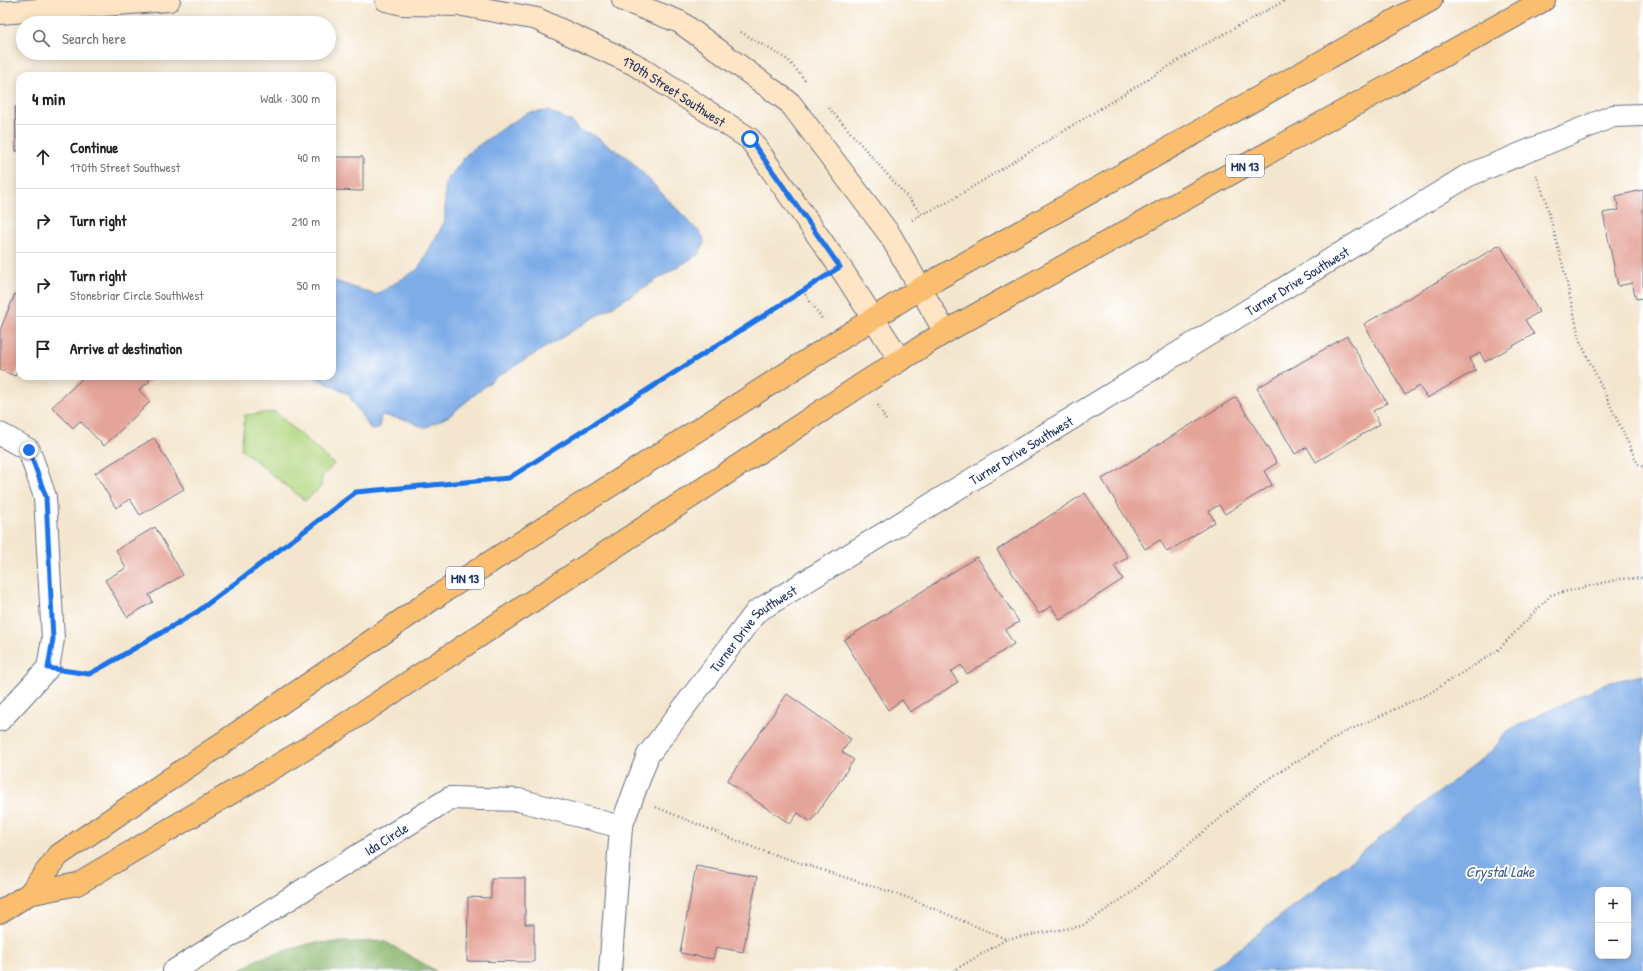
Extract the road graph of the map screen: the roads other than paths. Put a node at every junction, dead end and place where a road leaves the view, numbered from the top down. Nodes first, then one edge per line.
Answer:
1 (170, 0) edge
2 (386, 0) edge
3 (624, 0) edge
4 (1431, 0) edge
5 (1544, 0) edge
6 (68, 5) edge
7 (0, 13) edge
8 (1643, 115) edge
9 (921, 288) junction
10 (873, 318) junction
11 (945, 332) junction
12 (900, 360) junction
13 (0, 434) edge
14 (0, 720) edge
15 (621, 827) junction
16 (29, 894) junction
17 (0, 912) edge
18 (174, 971) edge
19 (610, 971) edge

1 - 6 street
2 - 10 street, 170th Street Southwest
3 - 9 street
4 - 9 main road, MN 13
5 - 11 main road, MN 13
6 - 7 street
8 - 15 street, Turner Drive Southwest
9 - 10 main road, MN 13
9 - 11 street
10 - 12 street, 170th Street Southwest
10 - 16 main road, MN 13
11 - 12 main road, MN 13
12 - 16 main road, MN 13
13 - 14 street
15 - 18 street, Ida Circle
15 - 19 street, Turner Drive Southwest
16 - 17 main road, MN 13

